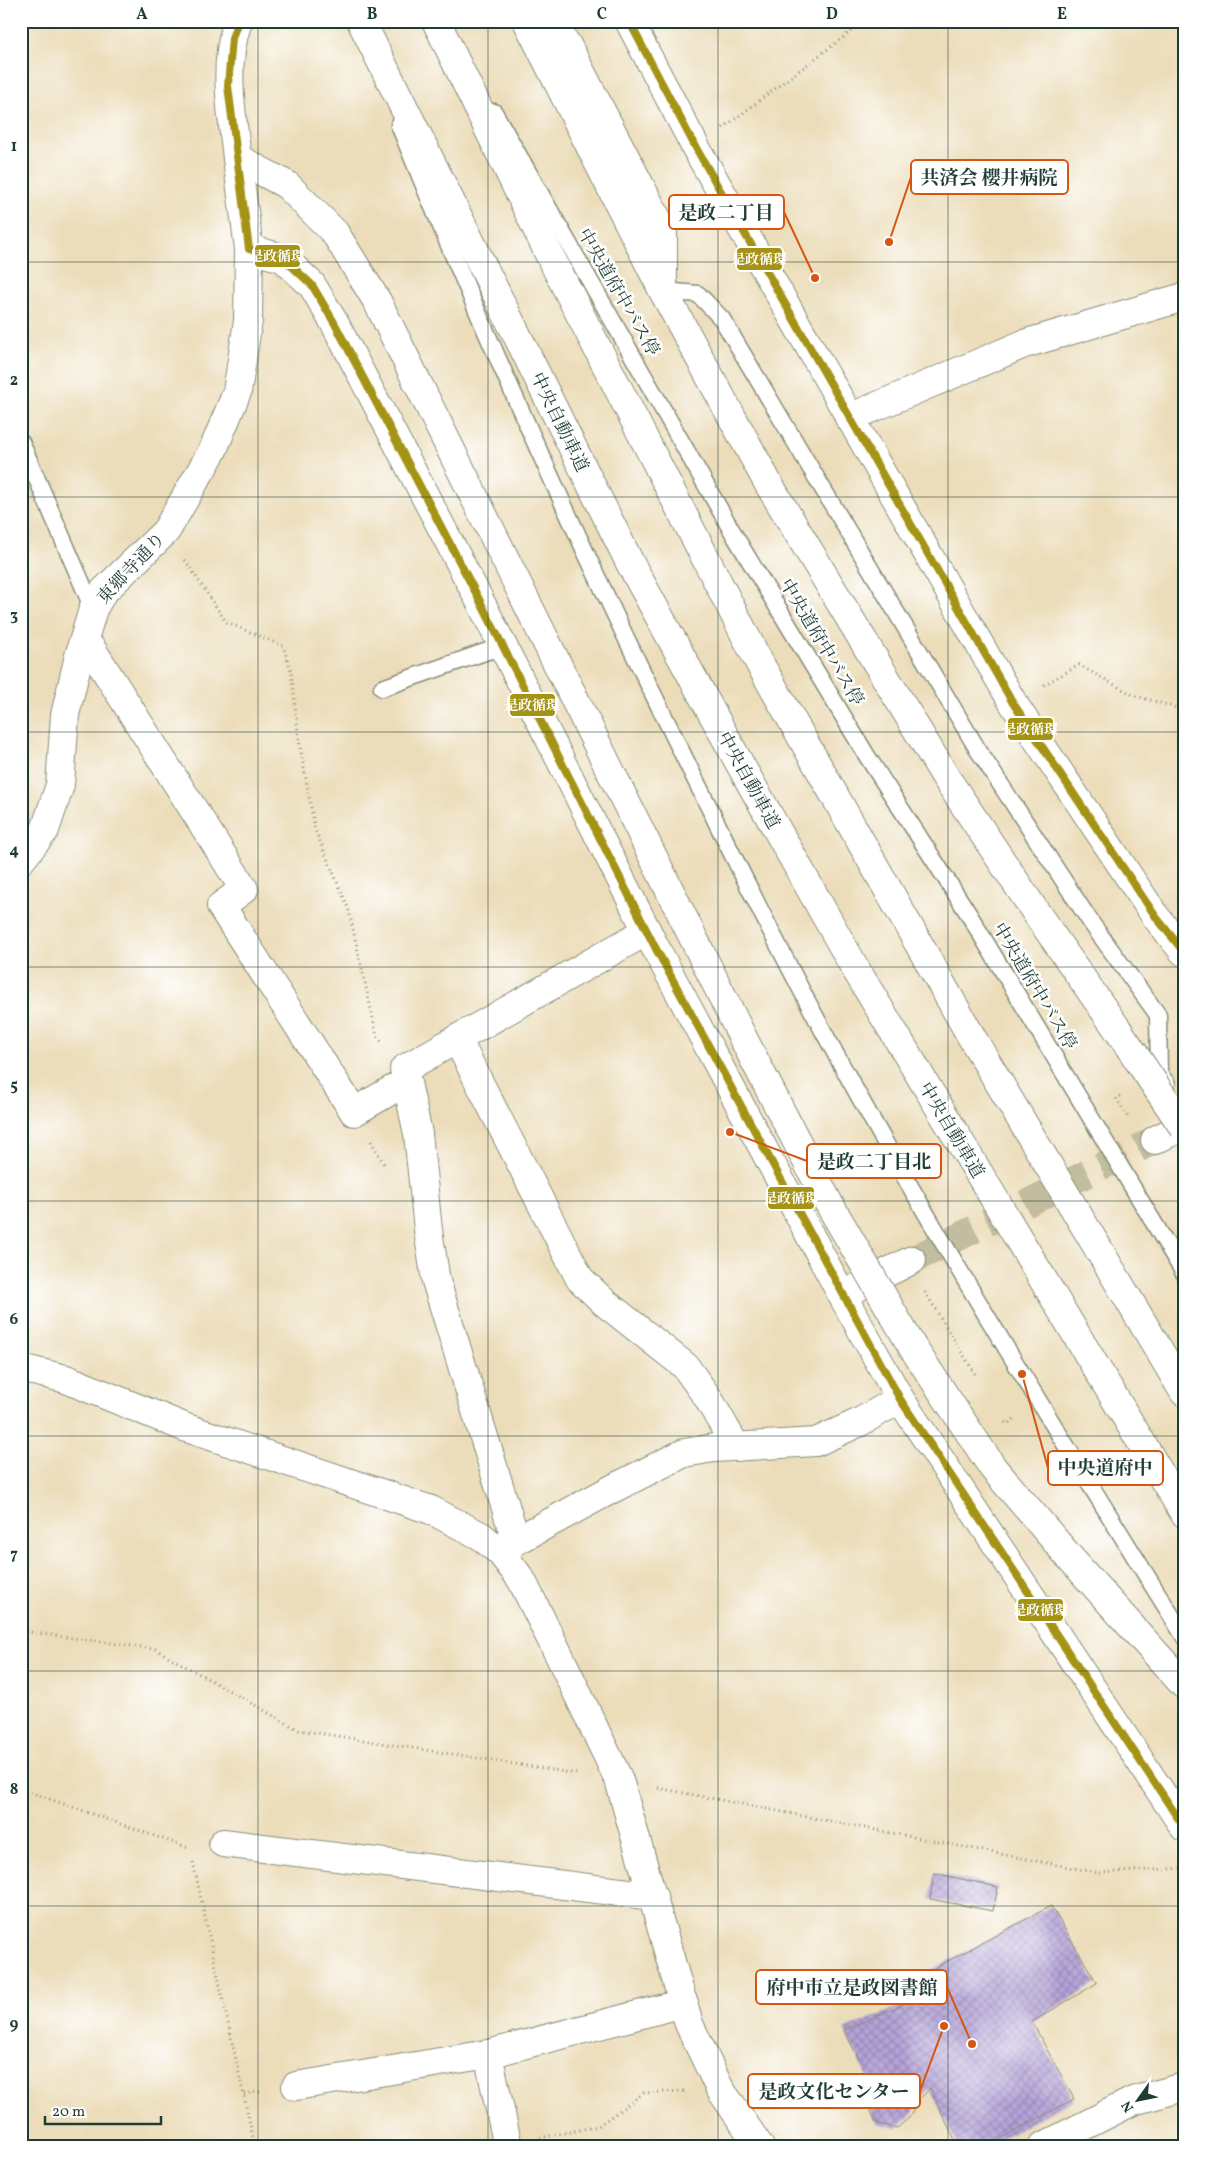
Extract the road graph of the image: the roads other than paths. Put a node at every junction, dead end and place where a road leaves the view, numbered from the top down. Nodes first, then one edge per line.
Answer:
1 (238, 21) edge
2 (359, 21) edge
3 (436, 21) edge
4 (442, 21) edge
5 (527, 21) edge
6 (549, 21) edge
7 (628, 21) edge
8 (237, 158) junction
9 (249, 249) junction
10 (663, 291) junction
11 (1184, 297) edge
12 (849, 418) junction
13 (21, 442) edge
14 (93, 609) junction
15 (82, 645) junction
16 (502, 646) junction
17 (382, 688) dead end
18 (21, 860) edge
19 (647, 931) junction
20 (1184, 952) edge
21 (457, 1039) junction
22 (406, 1075) junction
23 (1184, 1111) edge
24 (1184, 1127) edge
25 (1155, 1140) tunnel mouth
26 (912, 1260) tunnel mouth
27 (1184, 1273) edge
28 (842, 1294) junction
29 (21, 1368) edge
30 (1184, 1392) edge
31 (900, 1398) junction
32 (736, 1446) junction
33 (1184, 1513) edge
34 (509, 1547) junction
35 (1184, 1636) edge
36 (1184, 1685) edge
37 (1184, 1827) edge
38 (223, 1843) dead end
39 (653, 1896) junction
40 (684, 2003) junction
41 (488, 2054) junction
42 (296, 2086) dead end
43 (1184, 2087) edge
44 (508, 2146) edge
45 (760, 2147) edge
46 (1042, 2147) edge

1 - 8 main road, 東郷寺通り
2 - 33 main road, 中央自動車道
2 - 35 lane
3 - 30 main road
4 - 27 lane, 中央道府中バス停
5 - 10 main road
6 - 10 main road
7 - 12 main road
8 - 9 main road, 東郷寺通り
8 - 36 main road, bridge
9 - 14 main road, 東郷寺通り
9 - 16 main road
10 - 23 lane
10 - 24 main road, bridge
11 - 12 main road
12 - 20 main road
13 - 14 lane
14 - 15 main road, 東郷寺通り
15 - 18 main road, 東郷寺通り
15 - 22 main road
16 - 17 lane
16 - 19 main road
19 - 21 main road
19 - 28 main road
21 - 22 main road
21 - 32 main road
22 - 34 main road
24 - 25 main road
26 - 28 main road
28 - 31 main road
29 - 34 main road
31 - 32 main road
31 - 37 main road
32 - 34 main road
34 - 39 main road
38 - 39 main road
39 - 40 main road
40 - 41 main road
40 - 45 main road
41 - 42 main road
41 - 44 main road
43 - 46 main road

